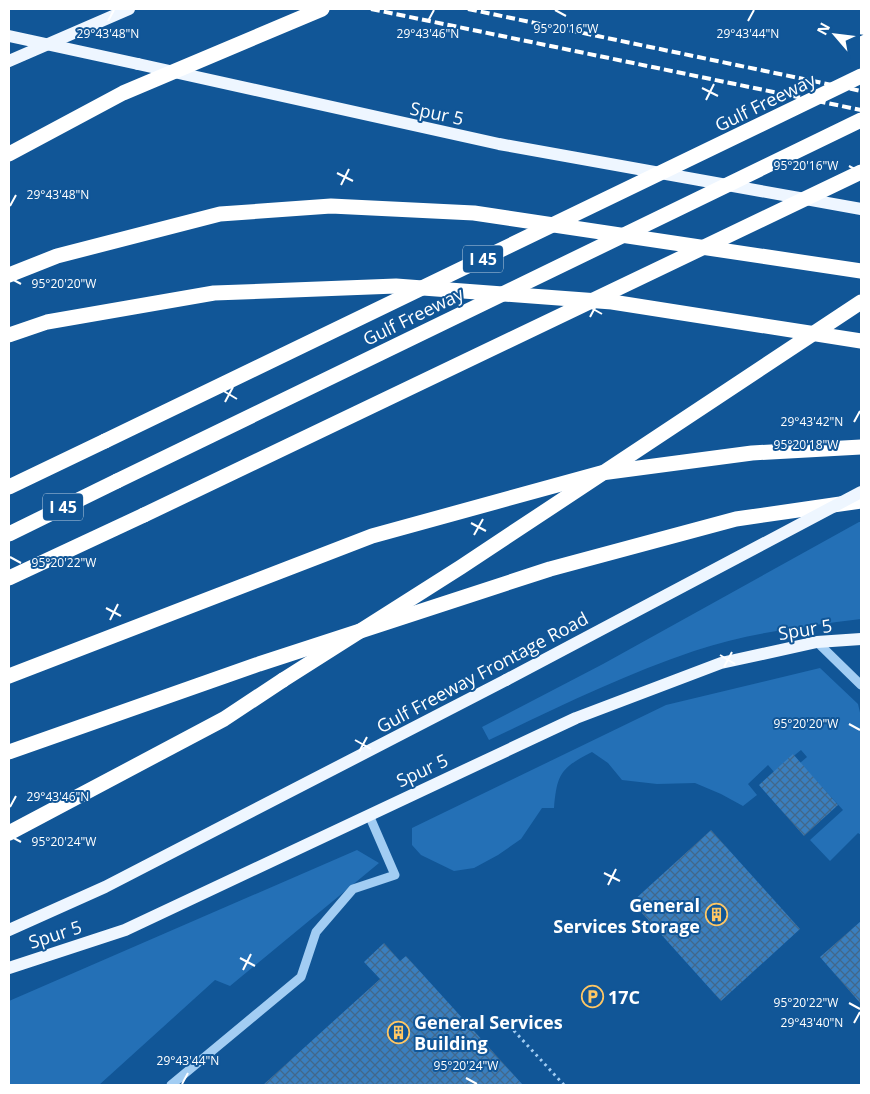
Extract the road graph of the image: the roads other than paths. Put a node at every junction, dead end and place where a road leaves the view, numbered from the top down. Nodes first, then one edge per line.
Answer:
1 (129, 9) edge
2 (322, 9) edge
3 (9, 36) edge
4 (9, 61) edge
5 (861, 76) edge
6 (861, 120) edge
7 (9, 154) edge
8 (861, 172) edge
9 (861, 209) edge
10 (861, 271) edge
11 (9, 275) edge
12 (861, 302) edge
13 (9, 335) edge
14 (861, 341) edge
15 (861, 447) edge
16 (9, 487) edge
17 (861, 492) edge
18 (861, 502) edge
19 (9, 534) edge
20 (9, 578) edge
21 (861, 639) edge
22 (817, 642) junction
23 (9, 676) edge
24 (861, 685) edge
25 (9, 752) edge
26 (369, 814) junction
27 (9, 833) edge
28 (9, 930) edge
29 (9, 968) edge
30 (171, 1085) edge

1 - 4 main road
2 - 7 highway, bridge
3 - 9 main road, Spur 5, bridge
5 - 16 highway, Gulf Freeway / I 45, bridge
6 - 19 highway, Gulf Freeway / I 45, bridge
8 - 20 highway, I 45, bridge
10 - 11 highway
12 - 27 highway, bridge
13 - 14 highway
15 - 23 highway
17 - 28 main road, Gulf Freeway Frontage Road, bridge
18 - 25 highway
21 - 22 main road, Spur 5
22 - 24 lane
22 - 26 main road, Spur 5
26 - 29 main road, Spur 5
26 - 30 lane

